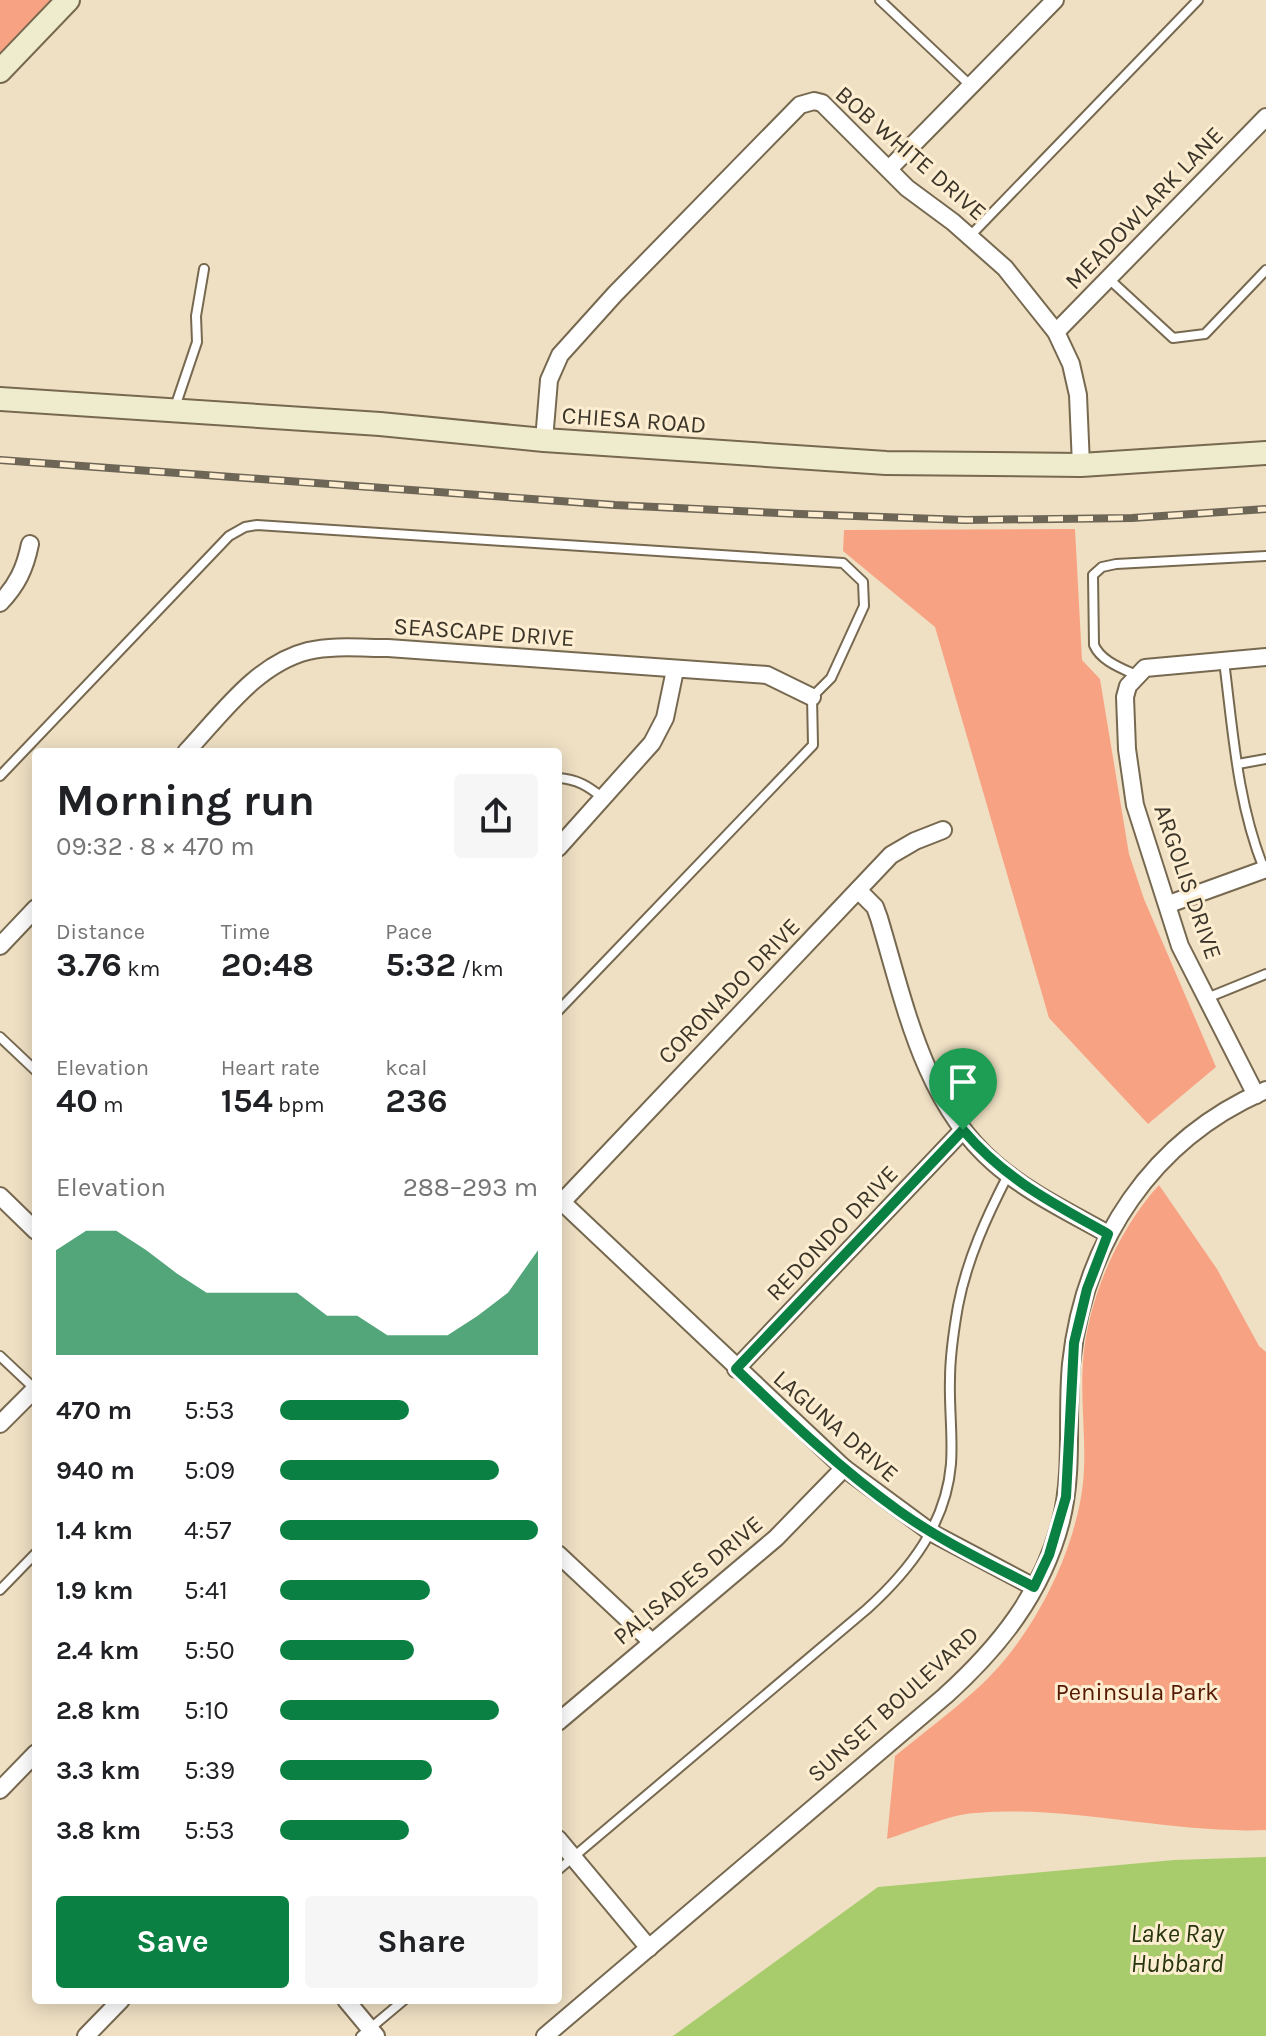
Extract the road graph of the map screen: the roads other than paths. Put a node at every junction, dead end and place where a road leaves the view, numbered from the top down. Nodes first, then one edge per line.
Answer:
1 (68, 0) edge
2 (880, 0) edge
3 (1055, 0) edge
4 (1198, 0) edge
5 (2, 64) edge
6 (972, 86) junction
7 (1266, 117) edge
8 (890, 168) junction
9 (970, 236) junction
10 (204, 269) dead end
11 (1266, 270) edge
12 (1109, 279) junction
13 (1056, 332) junction
14 (0, 399) edge
15 (174, 410) junction
16 (544, 440) junction
17 (1266, 453) edge
18 (1081, 465) junction
19 (30, 544) dead end
20 (1266, 556) edge
21 (0, 603) edge
22 (1266, 657) edge
23 (1224, 661) junction
24 (675, 670) junction
25 (1136, 675) junction
26 (812, 697) junction
27 (190, 748) edge
28 (1266, 759) edge
29 (1238, 764) junction
30 (0, 776) edge
31 (562, 778) edge
32 (603, 798) junction
33 (943, 830) dead end
34 (562, 844) edge
35 (1265, 869) edge
36 (858, 890) junction
37 (1169, 904) junction
38 (32, 912) edge
39 (0, 946) edge
40 (1266, 974) edge
41 (1207, 999) junction
42 (562, 1007) edge
43 (0, 1037) edge
44 (32, 1067) edge
45 (1261, 1092) edge
46 (963, 1130) junction
47 (1008, 1175) junction
48 (0, 1196) edge
49 (562, 1202) joint
50 (32, 1227) edge
51 (1108, 1234) junction
52 (0, 1356) edge
53 (736, 1369) junction
54 (32, 1385) edge
55 (32, 1393) edge
56 (0, 1424) edge
57 (844, 1468) junction
58 (932, 1533) junction
59 (32, 1557) edge
60 (562, 1558) edge
61 (1034, 1587) junction
62 (0, 1590) edge
63 (652, 1642) junction
64 (562, 1719) edge
65 (32, 1757) edge
66 (0, 1790) edge
67 (562, 1844) edge
68 (573, 1857) junction
69 (562, 1867) edge
70 (649, 1948) junction
71 (117, 2004) edge
72 (349, 2004) edge
73 (400, 2004) edge
74 (369, 2034) edge
75 (86, 2036) edge
76 (545, 2036) edge

1 - 5 main road
2 - 6 lane
3 - 6 street
4 - 9 lane
6 - 8 street
7 - 12 street, MEADOWLARK LANE
8 - 9 street, BOB WHITE DRIVE
8 - 16 street, BOB WHITE DRIVE
9 - 13 street, BOB WHITE DRIVE
10 - 15 lane
11 - 12 lane
12 - 13 street, MEADOWLARK LANE
13 - 18 street, BOB WHITE DRIVE
14 - 15 main road, CHIESA ROAD
15 - 16 main road, CHIESA ROAD
16 - 18 main road, CHIESA ROAD
17 - 18 main road, CHIESA ROAD
19 - 21 street
20 - 25 lane
22 - 23 street
23 - 25 street
23 - 29 lane
24 - 26 street, SEASCAPE DRIVE
24 - 27 street, SEASCAPE DRIVE
24 - 32 street
25 - 37 street, ARGOLIS DRIVE
26 - 30 lane
26 - 42 lane
28 - 29 lane
29 - 35 lane
31 - 32 lane
32 - 34 street
33 - 36 street, CORONADO DRIVE
35 - 37 street
36 - 46 street
36 - 49 street, CORONADO DRIVE
37 - 41 street, ARGOLIS DRIVE
38 - 39 street
40 - 41 lane
41 - 45 street, ARGOLIS DRIVE
43 - 44 lane
45 - 51 street, SUNSET BOULEVARD
46 - 47 street
46 - 53 street, REDONDO DRIVE
47 - 51 street
47 - 58 lane
48 - 50 street
49 - 53 street, LAGUNA DRIVE
51 - 61 street, SUNSET BOULEVARD
52 - 54 lane
53 - 57 street, LAGUNA DRIVE
55 - 56 street
57 - 58 street, LAGUNA DRIVE
57 - 63 street, PALISADES DRIVE
58 - 61 street, LAGUNA DRIVE
58 - 68 lane
59 - 62 lane
60 - 63 street
61 - 70 street, SUNSET BOULEVARD
63 - 64 street, PALISADES DRIVE
65 - 66 street
67 - 68 street
68 - 69 lane
68 - 70 street
70 - 76 street, SUNSET BOULEVARD
71 - 75 street
72 - 74 street
73 - 74 lane

